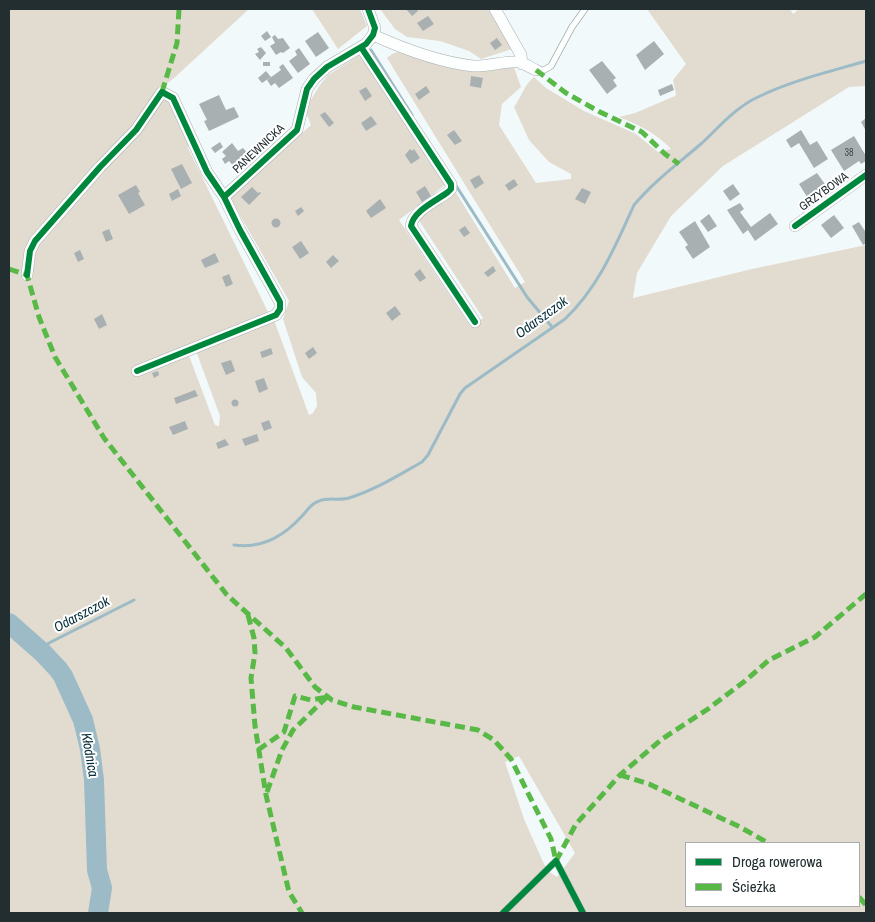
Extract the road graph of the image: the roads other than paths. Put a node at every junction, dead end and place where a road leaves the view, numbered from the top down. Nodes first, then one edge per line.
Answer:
1 (368, 9) edge
2 (495, 9) edge
3 (586, 9) edge
4 (373, 35) junction
5 (361, 47) junction
6 (522, 64) junction
7 (536, 70) joint
8 (866, 175) edge
9 (224, 197) junction
10 (795, 226) dead end
11 (28, 275) dead end
12 (475, 322) dead end
13 (137, 371) dead end
14 (503, 913) edge
15 (583, 913) edge

1 - 4 street
2 - 6 street
3 - 7 lane
4 - 5 street, PANEWNICKA
4 - 6 street
5 - 9 street, PANEWNICKA
5 - 12 street
6 - 7 street
8 - 10 street, GRZYBOWA
9 - 11 street
9 - 13 street
14 - 15 lane

